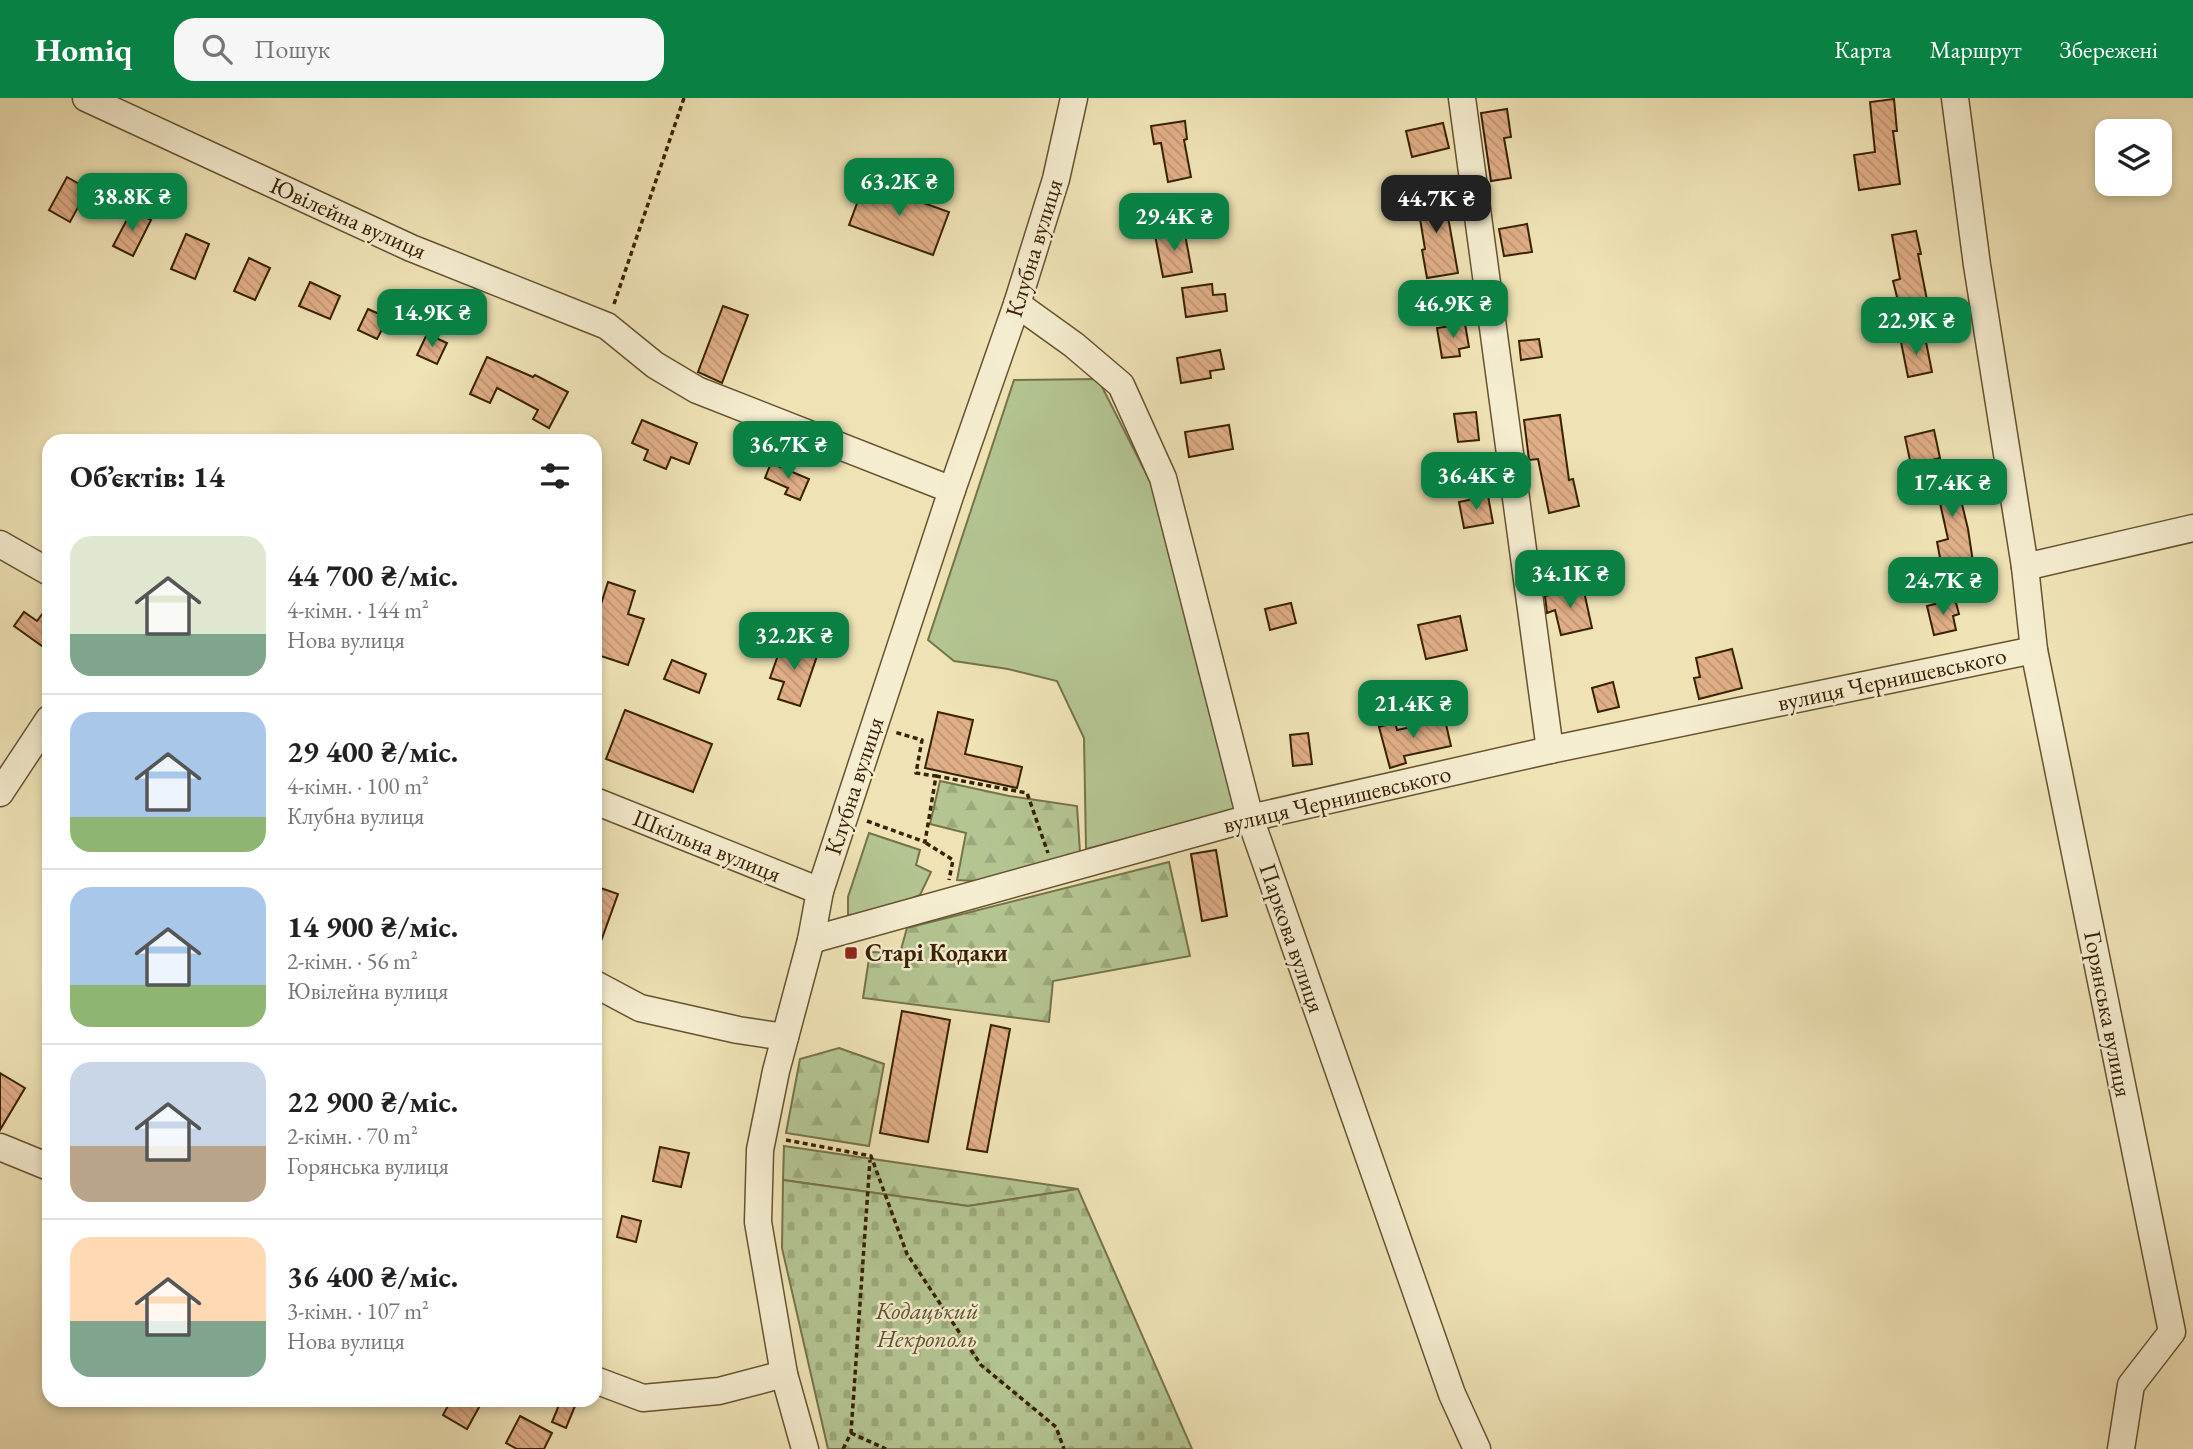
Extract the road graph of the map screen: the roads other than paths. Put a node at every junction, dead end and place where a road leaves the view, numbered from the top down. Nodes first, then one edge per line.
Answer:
1 (86, 98) edge
2 (1074, 98) edge
3 (1462, 98) edge
4 (1955, 98) edge
5 (1017, 304) junction
6 (952, 490) junction
7 (2193, 528) edge
8 (0, 544) edge
9 (2025, 567) junction
10 (42, 568) edge
11 (2034, 650) junction
12 (42, 730) edge
13 (1549, 750) junction
14 (0, 793) edge
15 (602, 804) edge
16 (1250, 818) junction
17 (820, 891) junction
18 (811, 940) junction
19 (602, 988) edge
20 (785, 1037) junction
21 (0, 1147) edge
22 (42, 1164) edge
23 (784, 1374) junction
24 (602, 1383) edge
25 (805, 1449) edge
26 (1477, 1449) edge
27 (2121, 1449) edge

1 - 6 street, Ювілейна вулиця
2 - 5 street, Клубна вулиця
3 - 13 street
4 - 9 street, Горянська вулиця
5 - 6 street, Клубна вулиця
5 - 16 street, Паркова вулиця
6 - 17 street, Клубна вулиця
7 - 9 street
8 - 10 street
9 - 11 street, Горянська вулиця
11 - 13 street, вулиця Чернишевського
11 - 27 street, Горянська вулиця
12 - 14 street
13 - 16 street, вулиця Чернишевського
15 - 17 street, Шкільна вулиця
16 - 18 street, вулиця Чернишевського
16 - 26 street, Паркова вулиця
17 - 18 street, Клубна вулиця
18 - 20 street, Клубна вулиця
19 - 20 street
20 - 23 street, Клубна вулиця
21 - 22 street
23 - 24 street
23 - 25 street, Клубна вулиця

